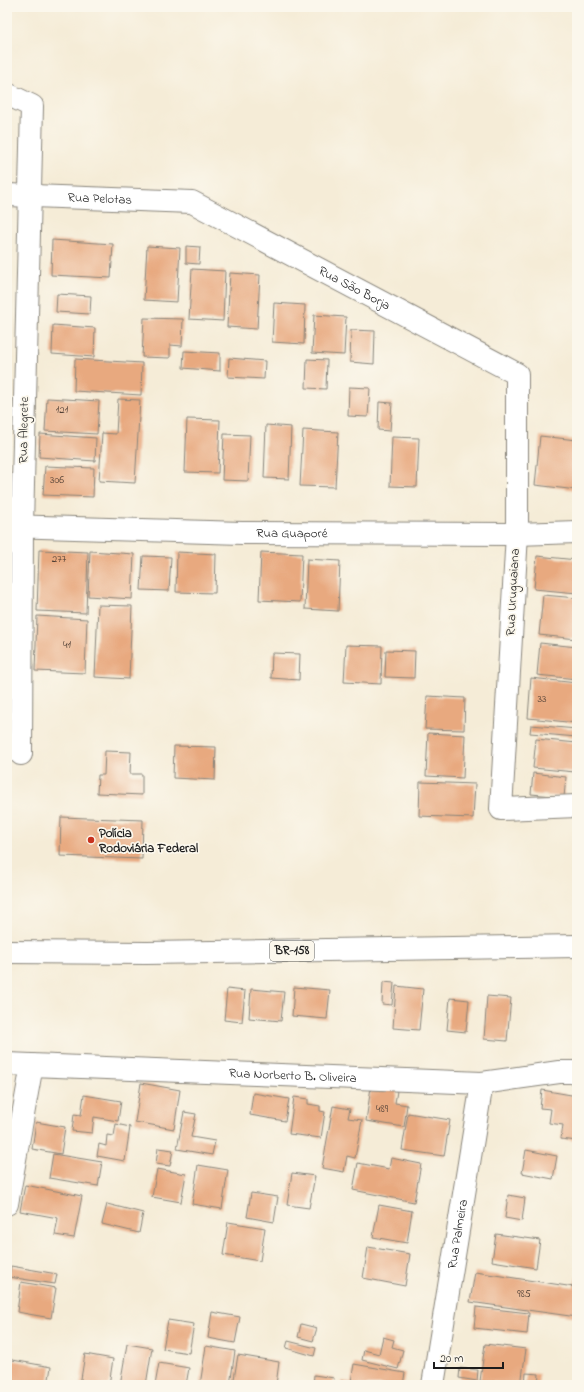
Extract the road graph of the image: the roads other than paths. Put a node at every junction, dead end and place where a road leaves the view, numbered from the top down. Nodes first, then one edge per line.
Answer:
1 (7, 94) edge
2 (7, 195) edge
3 (30, 195) junction
4 (192, 202) joint
5 (517, 374) joint
6 (15, 526) edge
7 (577, 532) edge
8 (517, 534) junction
9 (21, 754) dead end
10 (577, 806) edge
11 (577, 946) edge
12 (7, 952) edge
13 (7, 1064) edge
14 (32, 1065) junction
15 (577, 1072) edge
16 (482, 1083) junction
17 (7, 1204) edge
18 (433, 1385) edge

1 - 3 main road, Rua Alegrete
2 - 3 main road, Rua Pelotas
3 - 4 main road, Rua Pelotas
3 - 6 main road, Rua Alegrete
4 - 5 main road, Rua São Borja
5 - 8 main road, Rua Uruguaiana
6 - 8 main road, Rua Guaporé
6 - 9 main road, Rua Alegrete
7 - 8 main road, Rua Guaporé
8 - 10 main road, Rua Uruguaiana
11 - 12 main road, BR-158
13 - 14 main road, Rua Norberto B. Oliveira
14 - 16 main road, Rua Norberto B. Oliveira
14 - 17 main road
15 - 16 main road, Rua Norberto B. Oliveira
16 - 18 main road, Rua Palmeira

